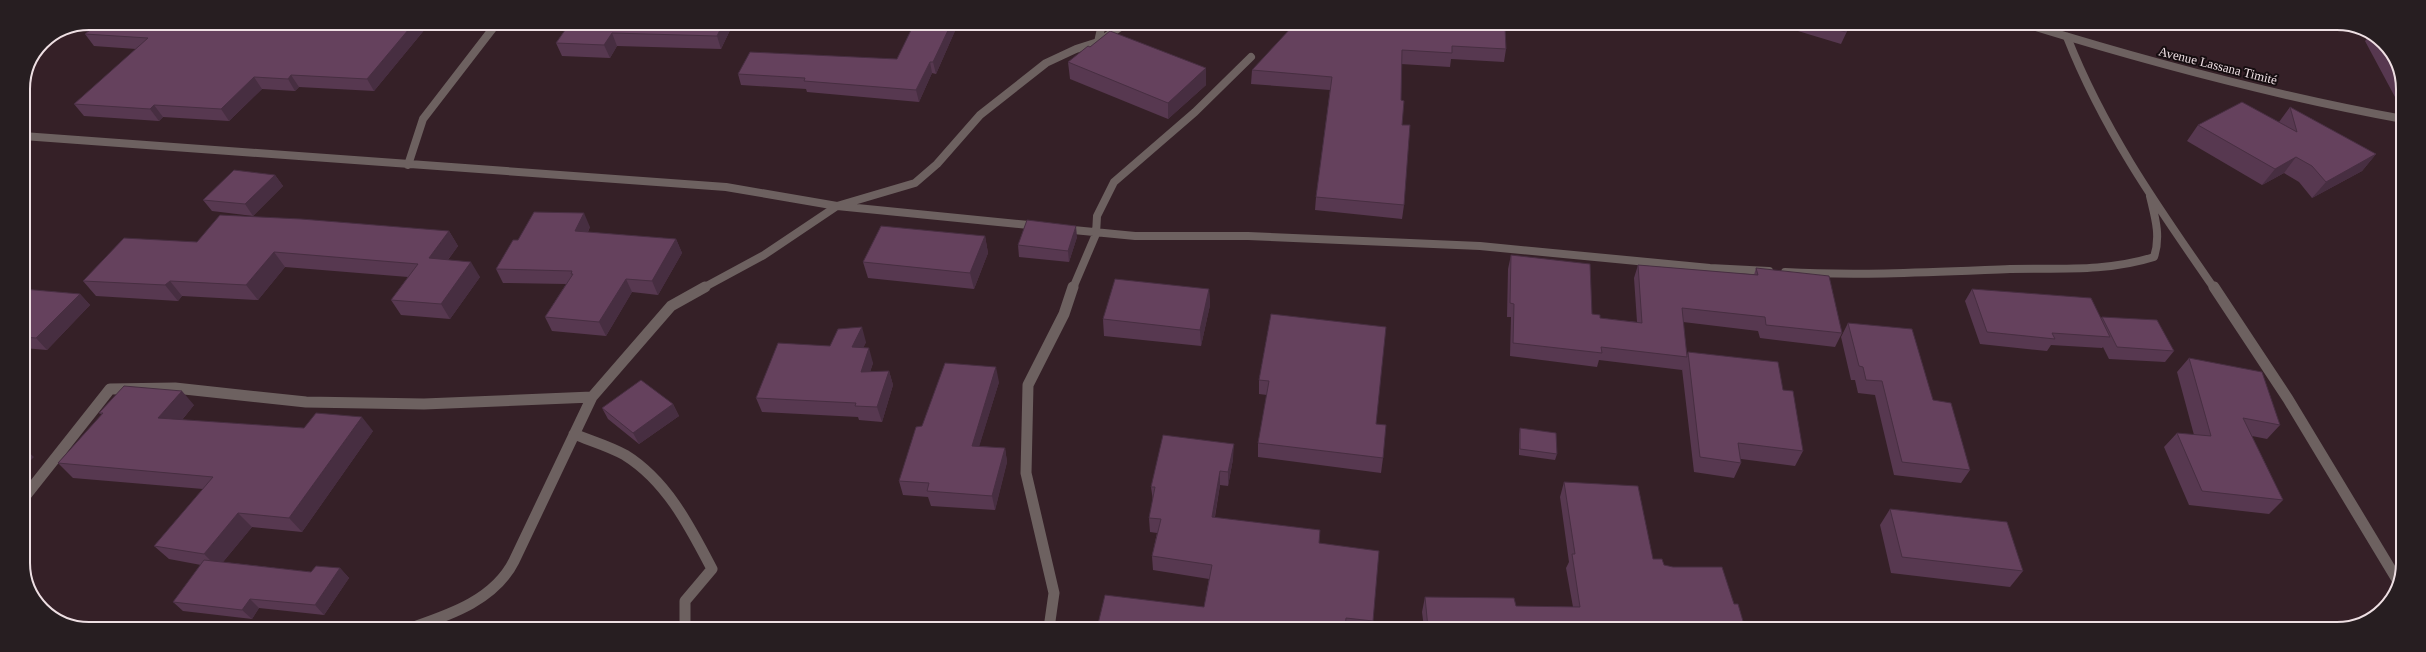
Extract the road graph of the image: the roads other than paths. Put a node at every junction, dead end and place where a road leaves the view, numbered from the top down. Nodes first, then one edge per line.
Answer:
1 (492, 30) edge
2 (1101, 30) edge
3 (1116, 30) edge
4 (2045, 30) edge
5 (2067, 37) junction
6 (1098, 42) junction
7 (1251, 57) dead end
8 (2396, 118) edge
9 (30, 137) edge
10 (408, 165) junction
11 (2150, 196) junction
12 (837, 206) junction
13 (1096, 234) junction
14 (592, 397) junction
15 (574, 434) junction
16 (30, 490) edge
17 (2394, 575) edge
18 (429, 622) edge
19 (685, 622) edge
20 (1050, 622) edge

1 - 10 street
2 - 6 street
3 - 6 street
4 - 5 street, Avenue Lassana Timité
5 - 8 street, Avenue Lassana Timité
5 - 11 street
6 - 12 street
7 - 13 street
9 - 10 street
10 - 12 street
11 - 13 street
11 - 17 street
12 - 13 street
12 - 14 street
13 - 20 street
14 - 15 street
14 - 16 street
15 - 18 street
15 - 19 street

